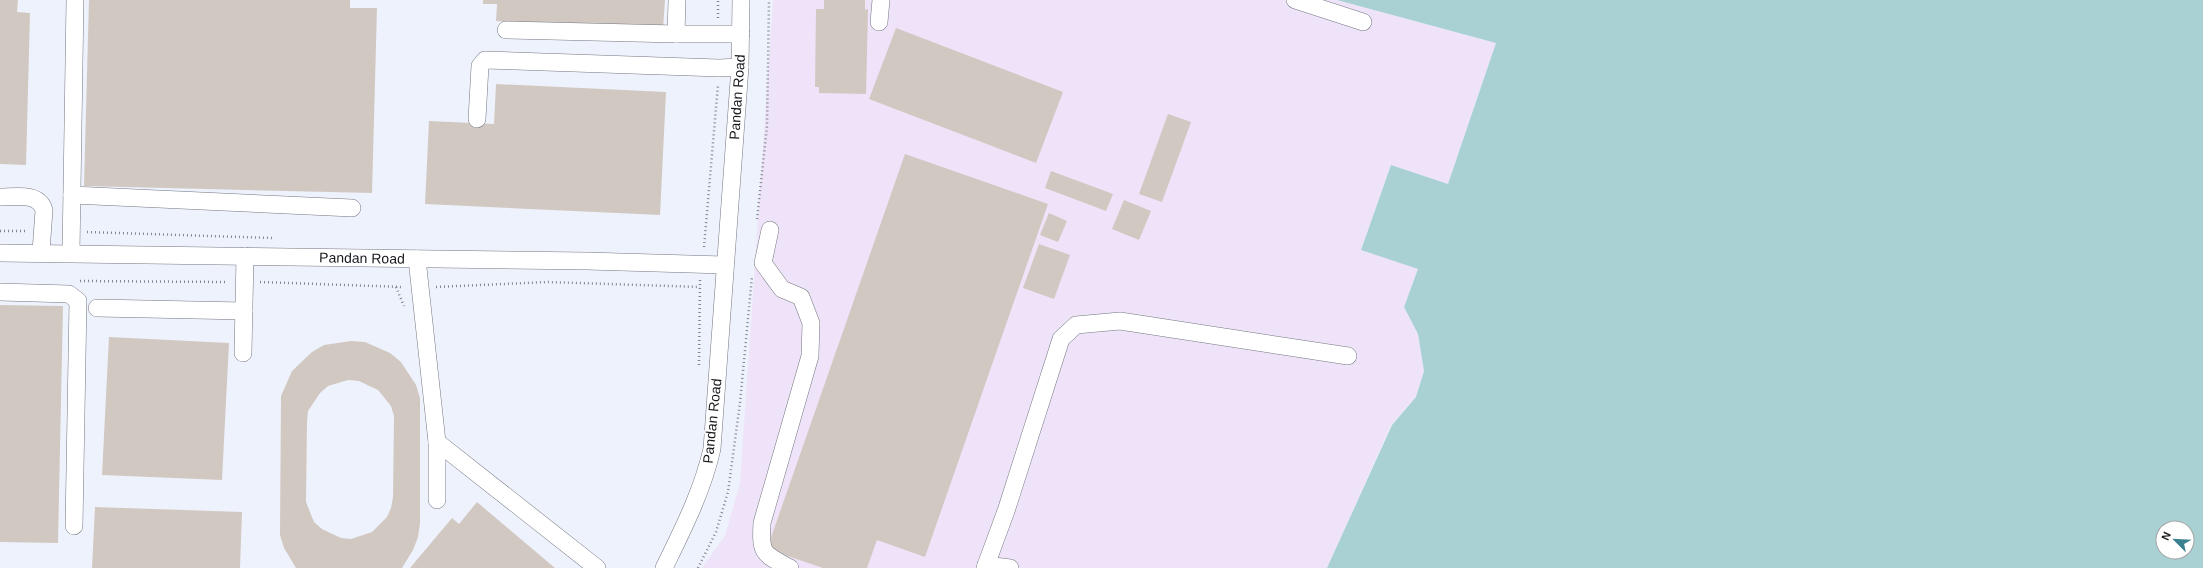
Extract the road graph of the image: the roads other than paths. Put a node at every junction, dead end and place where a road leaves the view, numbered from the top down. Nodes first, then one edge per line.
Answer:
1 (75, 0) edge
2 (677, 0) edge
3 (741, 0) edge
4 (881, 0) edge
5 (1295, 0) edge
6 (879, 22) dead end
7 (1363, 22) dead end
8 (506, 30) dead end
9 (676, 34) junction
10 (741, 34) junction
11 (740, 67) junction
12 (477, 119) dead end
13 (72, 195) junction
14 (0, 197) edge
15 (352, 208) dead end
16 (764, 225) road end
17 (41, 252) junction
18 (71, 252) junction
19 (0, 253) edge
20 (245, 256) junction
21 (417, 259) junction
22 (724, 265) junction
23 (0, 292) edge
24 (97, 308) dead end
25 (244, 311) junction
26 (243, 353) dead end
27 (1348, 356) dead end
28 (437, 442) junction
29 (437, 500) dead end
30 (74, 526) dead end
31 (986, 566) edge
32 (597, 568) edge
33 (664, 568) edge
34 (790, 568) edge
35 (1010, 568) edge

1 - 13 street
2 - 9 street
3 - 10 street, Pandan Road
4 - 6 street
5 - 7 street
8 - 9 street
9 - 10 street
10 - 11 street, Pandan Road
11 - 12 street
11 - 22 street, Pandan Road
13 - 15 street
13 - 18 street
14 - 17 street
16 - 34 street
17 - 18 street, Pandan Road
17 - 19 street, Pandan Road
18 - 20 street, Pandan Road
20 - 21 street, Pandan Road
20 - 25 street
21 - 22 street, Pandan Road
21 - 28 street
22 - 33 street, Pandan Road
23 - 30 street
24 - 25 street
25 - 26 street
27 - 31 street
28 - 29 street
28 - 32 street
31 - 35 street

